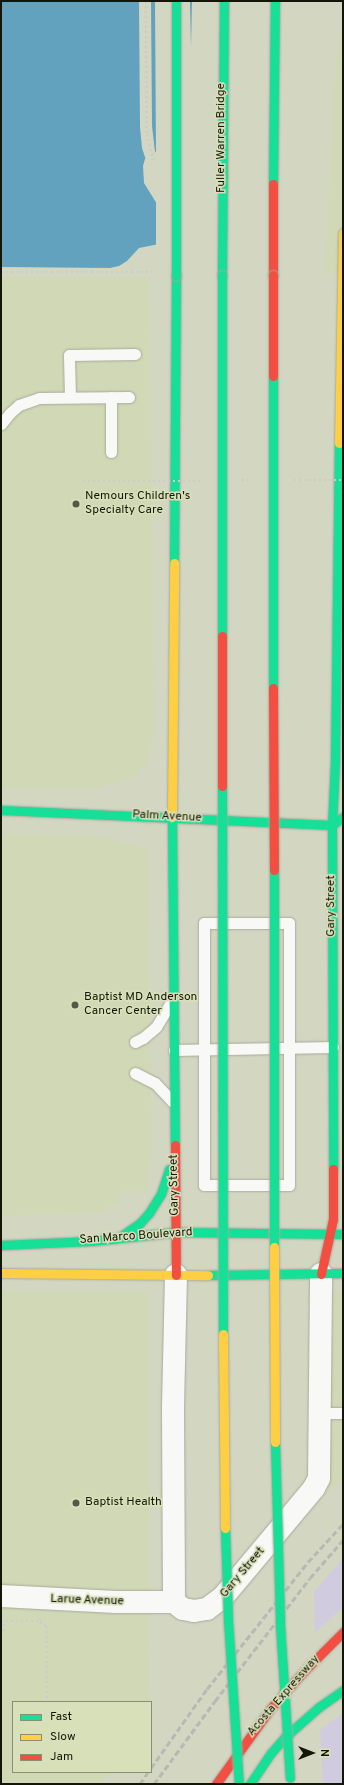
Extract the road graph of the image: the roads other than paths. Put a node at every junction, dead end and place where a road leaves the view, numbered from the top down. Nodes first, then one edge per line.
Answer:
1 (176, 1) edge
2 (224, 1) edge
3 (275, 1) edge
4 (343, 233) edge
5 (135, 354) dead end
6 (70, 397) junction
7 (111, 397) junction
8 (129, 397) dead end
9 (1, 424) edge
10 (111, 452) dead end
11 (1, 810) edge
12 (172, 817) junction
13 (343, 817) edge
14 (332, 825) junction
15 (343, 836) edge
16 (173, 993) junction
17 (338, 995) edge
18 (135, 1042) dead end
19 (333, 1047) junction
20 (289, 1048) junction
21 (204, 1049) junction
22 (174, 1050) junction
23 (135, 1073) dead end
24 (174, 1104) junction
25 (333, 1142) junction
26 (175, 1148) junction
27 (343, 1185) edge
28 (176, 1232) junction
29 (331, 1233) junction
30 (343, 1234) edge
31 (117, 1239) junction
32 (1, 1245) edge
33 (1, 1273) edge
34 (343, 1273) edge
35 (321, 1274) junction
36 (176, 1275) junction
37 (343, 1413) edge
38 (321, 1414) junction
39 (1, 1596) edge
40 (174, 1602) junction
41 (228, 1620) junction
42 (343, 1632) edge
43 (343, 1690) edge
44 (225, 1722) dead end
45 (224, 1753) dead end
46 (290, 1781) edge
47 (216, 1784) edge
48 (224, 1784) edge
49 (239, 1784) edge
50 (250, 1784) edge

1 - 12 main road, Gary Street, bridge
2 - 41 main road, Fuller Warren Bridge, bridge
3 - 46 main road, bridge
4 - 14 main road, Gary Street
5 - 6 lane
6 - 7 lane
6 - 9 lane
7 - 8 lane
7 - 10 lane
11 - 12 main road, Palm Avenue
12 - 14 main road, Palm Avenue
12 - 16 main road, Gary Street
13 - 14 main road
14 - 15 main road
14 - 17 main road, Gary Street
16 - 18 lane
16 - 22 main road, Gary Street
17 - 19 main road, Gary Street
19 - 20 lane
19 - 25 main road, Gary Street
20 - 21 lane
20 - 21 lane
20 - 21 lane
21 - 22 lane
22 - 24 main road, Gary Street
23 - 24 lane
24 - 26 main road, Gary Street
25 - 27 main road
25 - 29 main road, Gary Street
26 - 28 main road, Gary Street
26 - 31 main road
28 - 29 main road, San Marco Boulevard
28 - 31 main road, San Marco Boulevard
28 - 36 main road, Gary Street
29 - 30 main road, San Marco Boulevard
29 - 35 main road, Gary Street
31 - 32 main road, San Marco Boulevard
33 - 36 main road
34 - 35 main road
35 - 36 main road
35 - 38 street, Gary Street
36 - 40 street, Gary Street
37 - 38 lane
38 - 40 street, Gary Street
39 - 40 street, Larue Avenue
41 - 44 main road, bridge
41 - 49 main road, bridge
42 - 47 main road, Acosta Expressway
43 - 50 main road
45 - 48 main road

